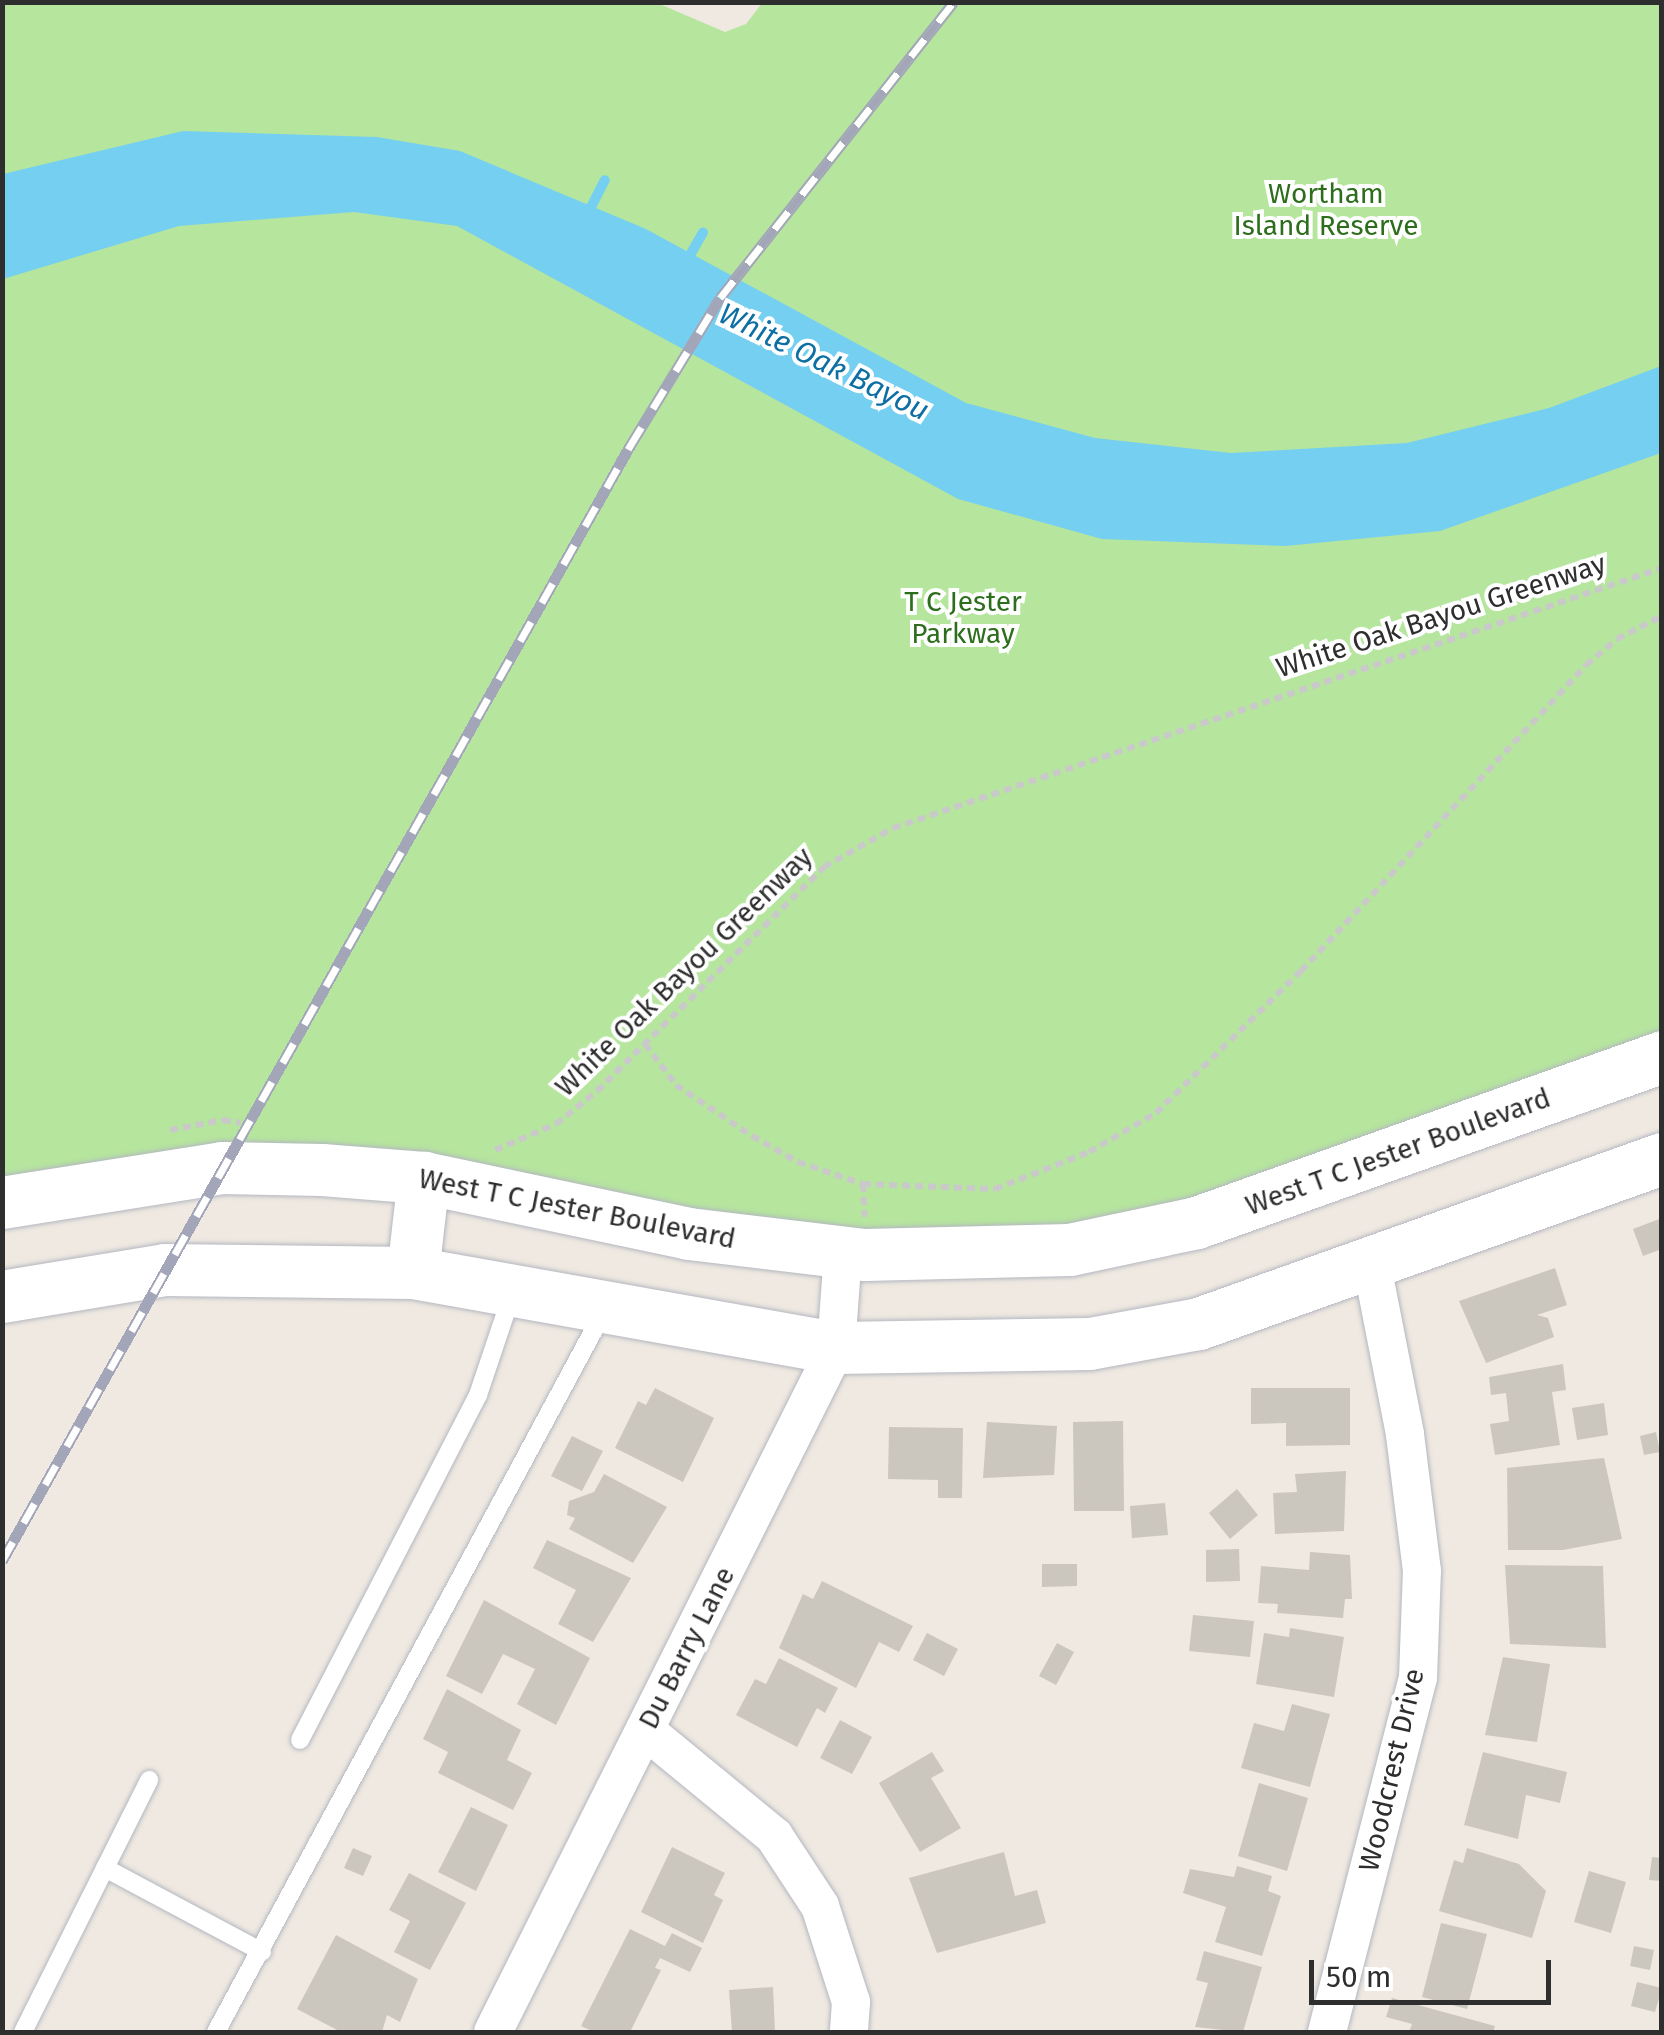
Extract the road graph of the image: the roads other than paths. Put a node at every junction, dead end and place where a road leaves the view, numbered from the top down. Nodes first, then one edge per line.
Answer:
1 (1662, 1057) edge
2 (1662, 1159) edge
3 (424, 1178) junction
4 (2, 1203) edge
5 (855, 1245) junction
6 (1372, 1266) junction
7 (413, 1273) junction
8 (513, 1288) junction
9 (2, 1297) edge
10 (608, 1304) junction
11 (836, 1348) junction
12 (645, 1730) junction
13 (300, 1740) dead end
14 (150, 1780) dead end
15 (105, 1868) junction
16 (262, 1952) junction
17 (22, 2032) edge
18 (216, 2032) edge
19 (493, 2032) edge
20 (849, 2032) edge
21 (1327, 2032) edge

1 - 5 main road, West T C Jester Boulevard
2 - 6 main road
3 - 4 main road, West T C Jester Boulevard
3 - 5 main road, West T C Jester Boulevard
3 - 7 main road
5 - 11 street, Du Barry Lane
6 - 11 main road
6 - 21 street, Woodcrest Drive
7 - 8 main road
7 - 9 main road
8 - 10 main road
8 - 13 lane
10 - 11 main road
10 - 16 lane
11 - 12 street, Du Barry Lane
12 - 19 street, Du Barry Lane
12 - 20 street
14 - 15 lane
15 - 16 lane
15 - 17 lane
16 - 18 lane

